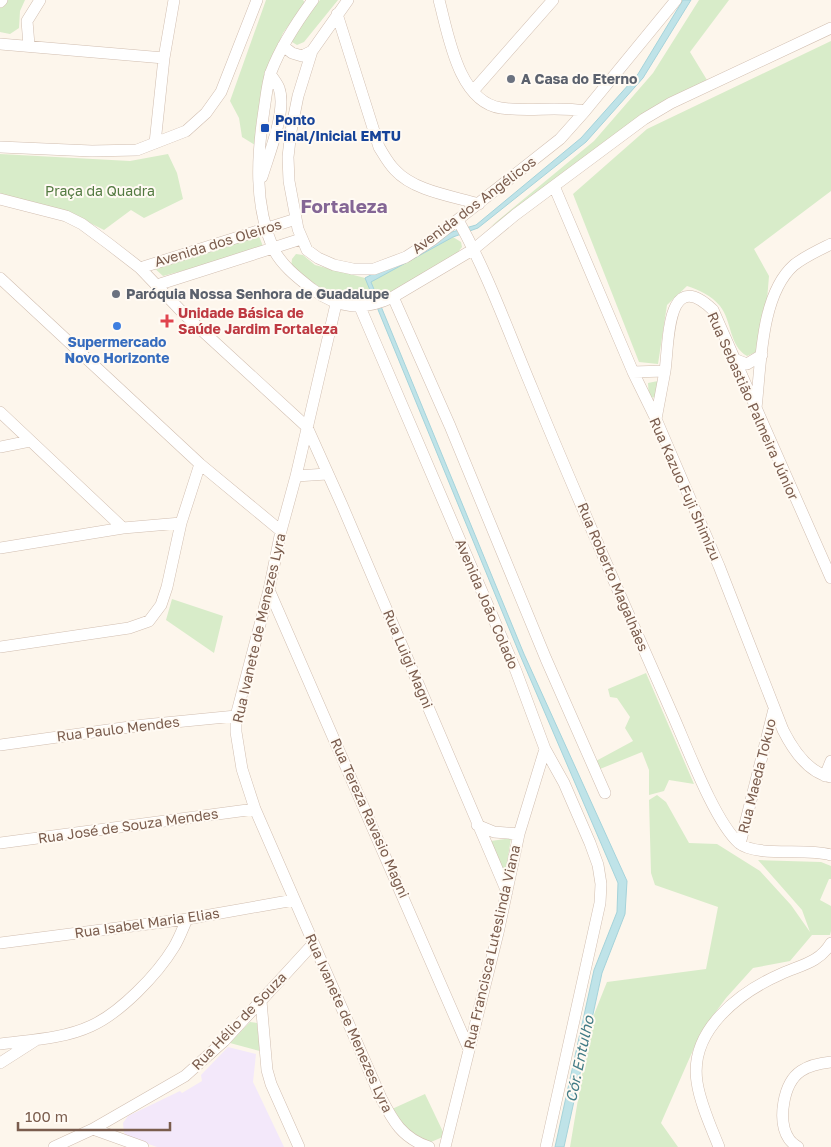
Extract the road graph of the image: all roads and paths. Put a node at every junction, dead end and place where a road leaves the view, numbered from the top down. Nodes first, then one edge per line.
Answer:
1 (40, 0) edge
2 (174, 0) edge
3 (257, 0) edge
4 (313, 0) edge
5 (348, 0) edge
6 (439, 0) edge
7 (553, 0) edge
8 (676, 0) edge
9 (542, 6) edge
10 (337, 14) junction
11 (831, 28) edge
12 (0, 44) edge
13 (29, 45) junction
14 (283, 46) junction
15 (312, 51) junction
16 (164, 58) junction
17 (473, 91) junction
18 (554, 109) junction
19 (585, 111) junction
20 (568, 130) junction
21 (155, 143) junction
22 (0, 147) edge
23 (554, 186) junction
24 (0, 199) edge
25 (479, 204) junction
26 (296, 219) junction
27 (458, 220) junction
28 (268, 229) junction
29 (301, 239) junction
30 (831, 244) edge
31 (274, 249) junction
32 (474, 249) junction
33 (140, 268) junction
34 (0, 278) edge
35 (157, 285) junction
36 (394, 298) junction
37 (336, 304) junction
38 (360, 307) junction
39 (762, 355) junction
40 (734, 359) junction
41 (665, 371) junction
42 (633, 372) junction
43 (756, 410) junction
44 (0, 412) edge
45 (656, 419) junction
46 (307, 427) junction
47 (30, 441) junction
48 (0, 447) edge
49 (200, 464) junction
50 (327, 474) junction
51 (296, 476) junction
52 (181, 524) junction
53 (123, 528) junction
54 (280, 531) junction
55 (0, 548) edge
56 (822, 554) junction
57 (831, 563) edge
58 (831, 578) edge
59 (270, 590) junction
60 (0, 647) edge
61 (774, 709) junction
62 (236, 716) junction
63 (0, 745) edge
64 (545, 749) junction
65 (831, 760) edge
66 (828, 776) edge
67 (605, 793) dead end
68 (255, 809) junction
69 (477, 826) junction
70 (519, 834) junction
71 (0, 843) edge
72 (740, 844) junction
73 (831, 855) edge
74 (507, 892) junction
75 (294, 900) junction
76 (187, 919) junction
77 (0, 943) edge
78 (831, 943) edge
79 (313, 944) junction
80 (261, 1001) junction
81 (36, 1040) junction
82 (0, 1044) edge
83 (468, 1047) junction
84 (831, 1062) edge
85 (0, 1064) edge
86 (93, 1129) junction
87 (54, 1147) edge
88 (143, 1147) edge
89 (299, 1147) edge
90 (429, 1147) edge
91 (445, 1147) edge
92 (546, 1147) edge
93 (719, 1147) edge
94 (798, 1147) edge

1 - 13 street
2 - 16 street
3 - 21 street
4 - 14 street
5 - 10 street, Avenida dos Angélicos
6 - 17 street
7 - 9 street
8 - 19 street, Avenida dos Angélicos
9 - 17 street
10 - 15 street, Avenida dos Angélicos
10 - 25 street
11 - 23 street
12 - 13 street
13 - 16 street
14 - 15 street
14 - 28 street
15 - 26 street, Avenida dos Angélicos
16 - 21 street
17 - 18 street
18 - 19 street
18 - 20 street
19 - 20 street, Avenida dos Angélicos
20 - 25 street, Avenida dos Angélicos
21 - 22 street
23 - 32 street
23 - 42 street, Rua Kazuo Fuji Shimizu
24 - 33 street
25 - 27 street, Avenida dos Angélicos
26 - 28 street, Avenida dos Oleiros
26 - 29 street, Avenida dos Angélicos
27 - 29 street, Avenida dos Angélicos
27 - 32 street, Rua Roberto Magalhães
28 - 31 street
28 - 33 street, Avenida dos Oleiros
29 - 31 street, Avenida dos Oleiros
30 - 39 street
31 - 35 street, Avenida dos Oleiros
31 - 37 street
32 - 36 street
32 - 72 street, Rua Roberto Magalhães
33 - 35 street
34 - 49 street
35 - 46 street
36 - 38 street
36 - 67 street
37 - 38 street
37 - 46 street, Rua Ivanete de Menezes Lyra
38 - 64 street, Avenida João Colado
39 - 40 street
39 - 43 street
40 - 41 street, Rua Sebastião Palmeira Júnior
40 - 43 street, Rua Sebastião Palmeira Júnior
41 - 42 street
41 - 45 street
42 - 45 street, Rua Kazuo Fuji Shimizu
43 - 56 street, Rua Sebastião Palmeira Júnior
44 - 47 street
45 - 61 street, Rua Kazuo Fuji Shimizu
46 - 50 street, Rua Luigi Magni
46 - 51 street, Rua Ivanete de Menezes Lyra
47 - 48 street
47 - 53 street
49 - 52 street
49 - 54 street
50 - 51 street
50 - 69 street, Rua Luigi Magni
51 - 54 street, Rua Ivanete de Menezes Lyra
52 - 53 street
52 - 60 street
53 - 55 street
54 - 59 street, Rua Ivanete de Menezes Lyra
56 - 57 street
56 - 58 street, Rua Sebastião Palmeira Júnior
59 - 62 street, Rua Ivanete de Menezes Lyra
59 - 83 street, Rua Tereza Ravasio Magni
61 - 66 street, Rua Kazuo Fuji Shimizu
61 - 72 street, Rua Maeda Tokuo
62 - 63 street, Rua Paulo Mendes
62 - 68 street, Rua Ivanete de Menezes Lyra
64 - 70 street, Rua Francisca Luteslinda Viana
64 - 92 street, Avenida João Colado
65 - 66 street
68 - 71 street, Rua José de Souza Mendes
68 - 75 street, Rua Ivanete de Menezes Lyra
69 - 70 street
69 - 74 street, Rua Luigi Magni
70 - 74 street, Rua Francisca Luteslinda Viana
72 - 73 street
74 - 83 street, Rua Francisca Luteslinda Viana
75 - 76 street, Rua Isabel Maria Elias
75 - 79 street, Rua Ivanete de Menezes Lyra
76 - 77 street, Rua Isabel Maria Elias
76 - 81 street
78 - 93 street
79 - 80 street, Rua Hélio de Souza
79 - 90 street, Rua Ivanete de Menezes Lyra
80 - 86 street, Rua Hélio de Souza
80 - 89 street
81 - 82 street
81 - 85 street
83 - 91 street, Rua Francisca Luteslinda Viana
84 - 94 street
86 - 87 street, Rua Hélio de Souza
86 - 88 street

